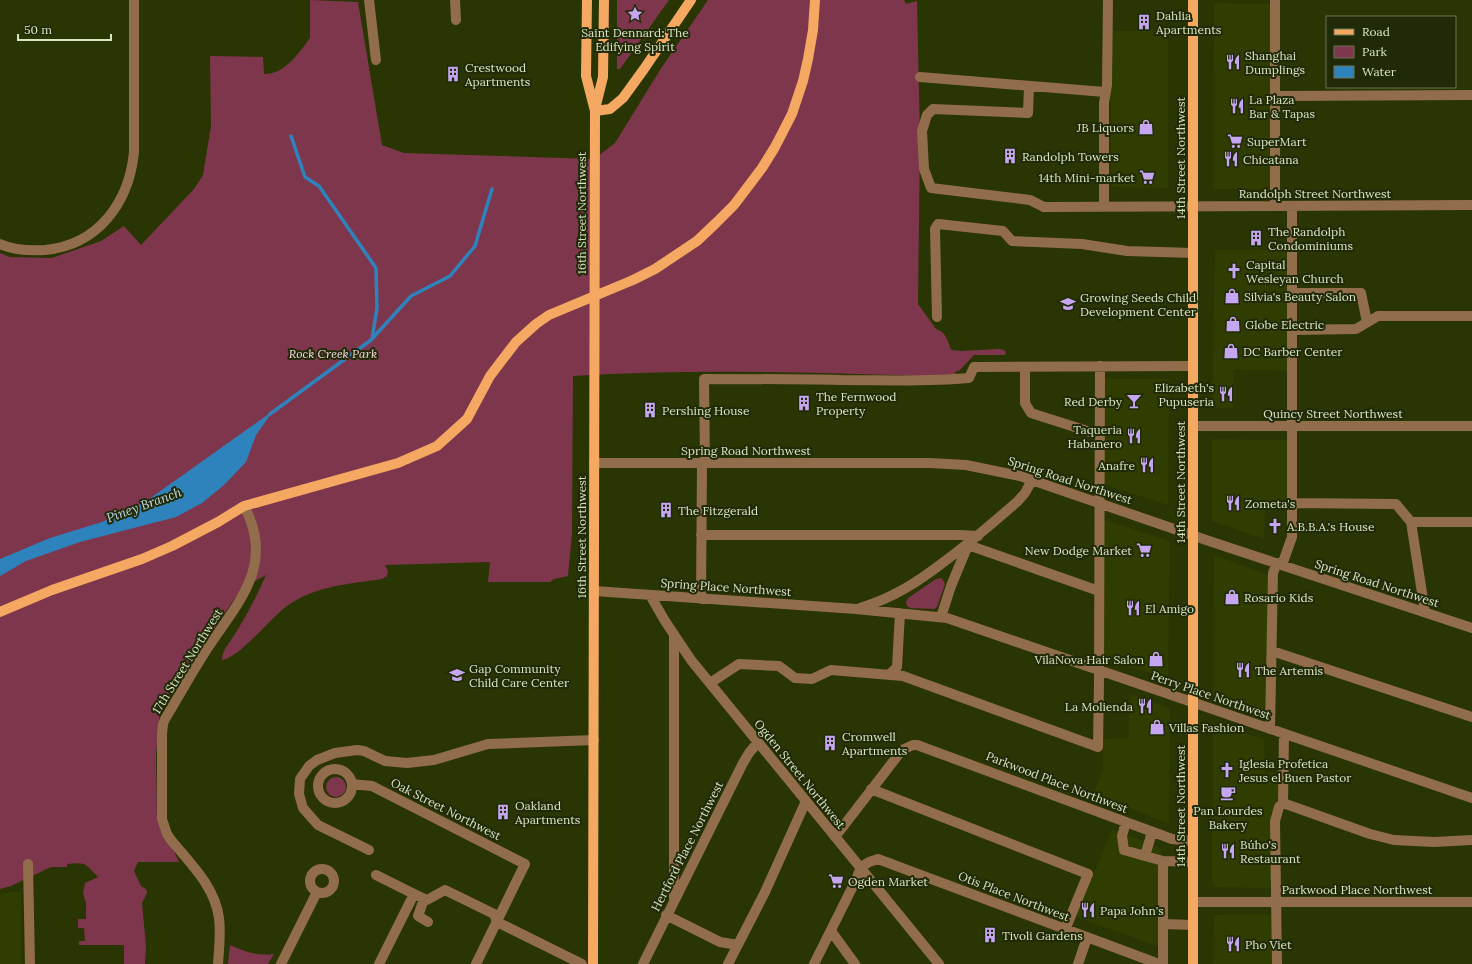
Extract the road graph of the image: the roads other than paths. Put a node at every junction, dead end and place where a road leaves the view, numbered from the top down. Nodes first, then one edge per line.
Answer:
1 (134, 0) edge
2 (369, 0) edge
3 (455, 0) edge
4 (587, 0) edge
5 (604, 0) edge
6 (691, 0) edge
7 (815, 0) edge
8 (1108, 0) edge
9 (1193, 0) edge
10 (1275, 0) edge
11 (456, 20) dead end
12 (376, 60) dead end
13 (920, 77) dead end
14 (1029, 87) junction
15 (1105, 92) junction
16 (1472, 95) edge
17 (1275, 96) junction
18 (595, 111) junction
19 (1193, 206) junction
20 (1275, 206) junction
21 (1292, 206) junction
22 (1472, 206) edge
23 (1104, 207) junction
24 (0, 244) edge
25 (1193, 253) junction
26 (1292, 293) junction
27 (1472, 316) edge
28 (937, 317) dead end
29 (1367, 322) junction
30 (1292, 330) junction
31 (1100, 366) junction
32 (1193, 366) junction
33 (1025, 367) junction
34 (1193, 426) junction
35 (1293, 426) junction
36 (1472, 426) edge
37 (1100, 435) junction
38 (594, 463) junction
39 (703, 463) junction
40 (1032, 480) junction
41 (1099, 503) junction
42 (1293, 503) junction
43 (244, 506) junction
44 (1411, 522) junction
45 (1472, 522) edge
46 (701, 535) junction
47 (1193, 535) junction
48 (978, 536) junction
49 (968, 545) junction
50 (1280, 564) junction
51 (594, 591) junction
52 (1099, 591) junction
53 (650, 595) junction
54 (701, 599) junction
55 (856, 609) junction
56 (0, 612) edge
57 (1425, 612) junction
58 (900, 614) junction
59 (941, 617) junction
60 (1472, 628) edge
61 (674, 634) junction
62 (1272, 651) junction
63 (1099, 670) junction
64 (889, 675) junction
65 (710, 683) junction
66 (1193, 703) junction
67 (1472, 717) edge
68 (1270, 729) junction
69 (1284, 734) junction
70 (594, 740) junction
71 (758, 742) junction
72 (352, 784) dead end
73 (871, 789) junction
74 (1472, 798) edge
75 (806, 801) junction
76 (1283, 803) junction
77 (1126, 822) junction
78 (1152, 832) junction
79 (835, 837) junction
80 (1472, 840) edge
81 (1193, 841) junction
82 (369, 850) dead end
83 (1145, 856) junction
84 (1163, 861) junction
85 (1193, 862) junction
86 (28, 864) dead end
87 (861, 867) junction
88 (376, 875) dead end
89 (317, 892) dead end
90 (414, 894) junction
91 (674, 898) junction
92 (424, 899) junction
93 (1193, 902) junction
94 (1277, 902) junction
95 (1472, 902) edge
96 (666, 916) junction
97 (428, 922) dead end
98 (497, 922) junction
99 (1163, 924) junction
100 (1193, 925) junction
101 (1065, 930) junction
102 (831, 931) junction
103 (1087, 938) junction
104 (738, 945) junction
105 (30, 964) edge
106 (218, 964) edge
107 (281, 964) edge
108 (379, 964) edge
109 (476, 964) edge
110 (582, 964) edge
111 (593, 964) edge
112 (642, 964) edge
113 (728, 964) edge
114 (814, 964) edge
115 (855, 964) edge
116 (939, 964) edge
117 (1078, 964) edge
118 (1159, 964) edge
119 (1163, 964) edge
120 (1193, 964) edge
121 (1277, 964) edge

1 - 24 street
2 - 12 street
3 - 11 street
4 - 18 main road, 16th Street Northwest
5 - 18 main road, 16th Street Northwest
6 - 18 main road
7 - 43 main road
8 - 15 street
9 - 19 main road, 14th Street Northwest
10 - 17 street
13 - 14 street
14 - 15 street
14 - 23 street, Randolph Street Northwest
15 - 23 street
16 - 17 street
17 - 20 street
18 - 38 main road, 16th Street Northwest
19 - 20 street, Randolph Street Northwest
19 - 23 street, Randolph Street Northwest
19 - 25 main road, 14th Street Northwest
20 - 21 street, Randolph Street Northwest
21 - 22 street, Randolph Street Northwest
21 - 26 street
25 - 28 street
25 - 32 main road, 14th Street Northwest
26 - 29 street
26 - 30 street
27 - 29 street
29 - 30 street
30 - 35 street
31 - 32 street
31 - 33 street
31 - 37 street
32 - 34 main road, 14th Street Northwest
33 - 37 street
33 - 39 street
34 - 35 street, Quincy Street Northwest
34 - 47 main road, 14th Street Northwest
35 - 36 street, Quincy Street Northwest
35 - 42 street
37 - 41 street
38 - 39 street, Spring Road Northwest
38 - 51 main road, 16th Street Northwest
39 - 40 street, Spring Road Northwest
39 - 46 street
40 - 41 street, Spring Road Northwest
40 - 48 street, Spring Place Northwest
41 - 47 street, Spring Road Northwest
41 - 52 street
42 - 44 street
42 - 50 street
43 - 56 main road
43 - 106 street, 17th Street Northwest
44 - 45 street
44 - 57 street
46 - 48 street
46 - 54 street
47 - 50 street, Spring Road Northwest
47 - 66 main road, 14th Street Northwest
48 - 49 street, Spring Place Northwest
49 - 52 street
49 - 55 street, Spring Place Northwest
49 - 59 street, Spring Place Northwest
50 - 57 street, Spring Road Northwest
50 - 62 street
51 - 53 street, Spring Place Northwest
51 - 70 main road, 16th Street Northwest
52 - 63 street
53 - 54 street, Spring Place Northwest
53 - 61 street, Ogden Street Northwest
54 - 55 street, Spring Place Northwest
55 - 58 street, Spring Place Northwest
57 - 60 street, Spring Road Northwest
58 - 59 street, Spring Place Northwest
58 - 64 street
59 - 63 street, Perry Place Northwest
61 - 65 street, Ogden Street Northwest
61 - 91 street
62 - 67 street
62 - 68 street
63 - 64 street
63 - 66 street, Perry Place Northwest
64 - 65 street
65 - 71 street, Ogden Street Northwest
66 - 68 street, Perry Place Northwest
66 - 81 main road, 14th Street Northwest
68 - 69 street, Perry Place Northwest
69 - 74 street, Perry Place Northwest
69 - 76 street
70 - 82 street
70 - 111 main road, 16th Street Northwest
71 - 75 street, Ogden Street Northwest
71 - 91 street, Hertford Place Northwest
72 - 98 street, Oak Street Northwest
73 - 77 street, Parkwood Place Northwest
73 - 79 street
73 - 101 street
75 - 79 street, Ogden Street Northwest
75 - 104 street
76 - 80 street
76 - 94 street
77 - 78 street, Parkwood Place Northwest
77 - 83 street
78 - 81 street, Parkwood Place Northwest
78 - 83 street
79 - 87 street, Ogden Street Northwest
81 - 85 main road, 14th Street Northwest
83 - 84 street
84 - 85 street
84 - 99 street
85 - 93 main road, 14th Street Northwest
86 - 105 street
87 - 101 street, Otis Place Northwest
87 - 102 street
87 - 116 street, Ogden Street Northwest
88 - 90 street
89 - 107 street
90 - 92 street
90 - 108 street
91 - 96 street, Hertford Place Northwest
92 - 97 street
92 - 98 street
93 - 94 street, Parkwood Place Northwest
93 - 100 main road, 14th Street Northwest
94 - 95 street, Parkwood Place Northwest
94 - 121 street
96 - 104 street
96 - 112 street, Hertford Place Northwest
98 - 109 street
98 - 110 street
99 - 100 street
99 - 119 street
100 - 120 main road, 14th Street Northwest
101 - 103 street, Otis Place Northwest
102 - 114 street
102 - 115 street
103 - 117 street
103 - 118 street, Otis Place Northwest
104 - 113 street

